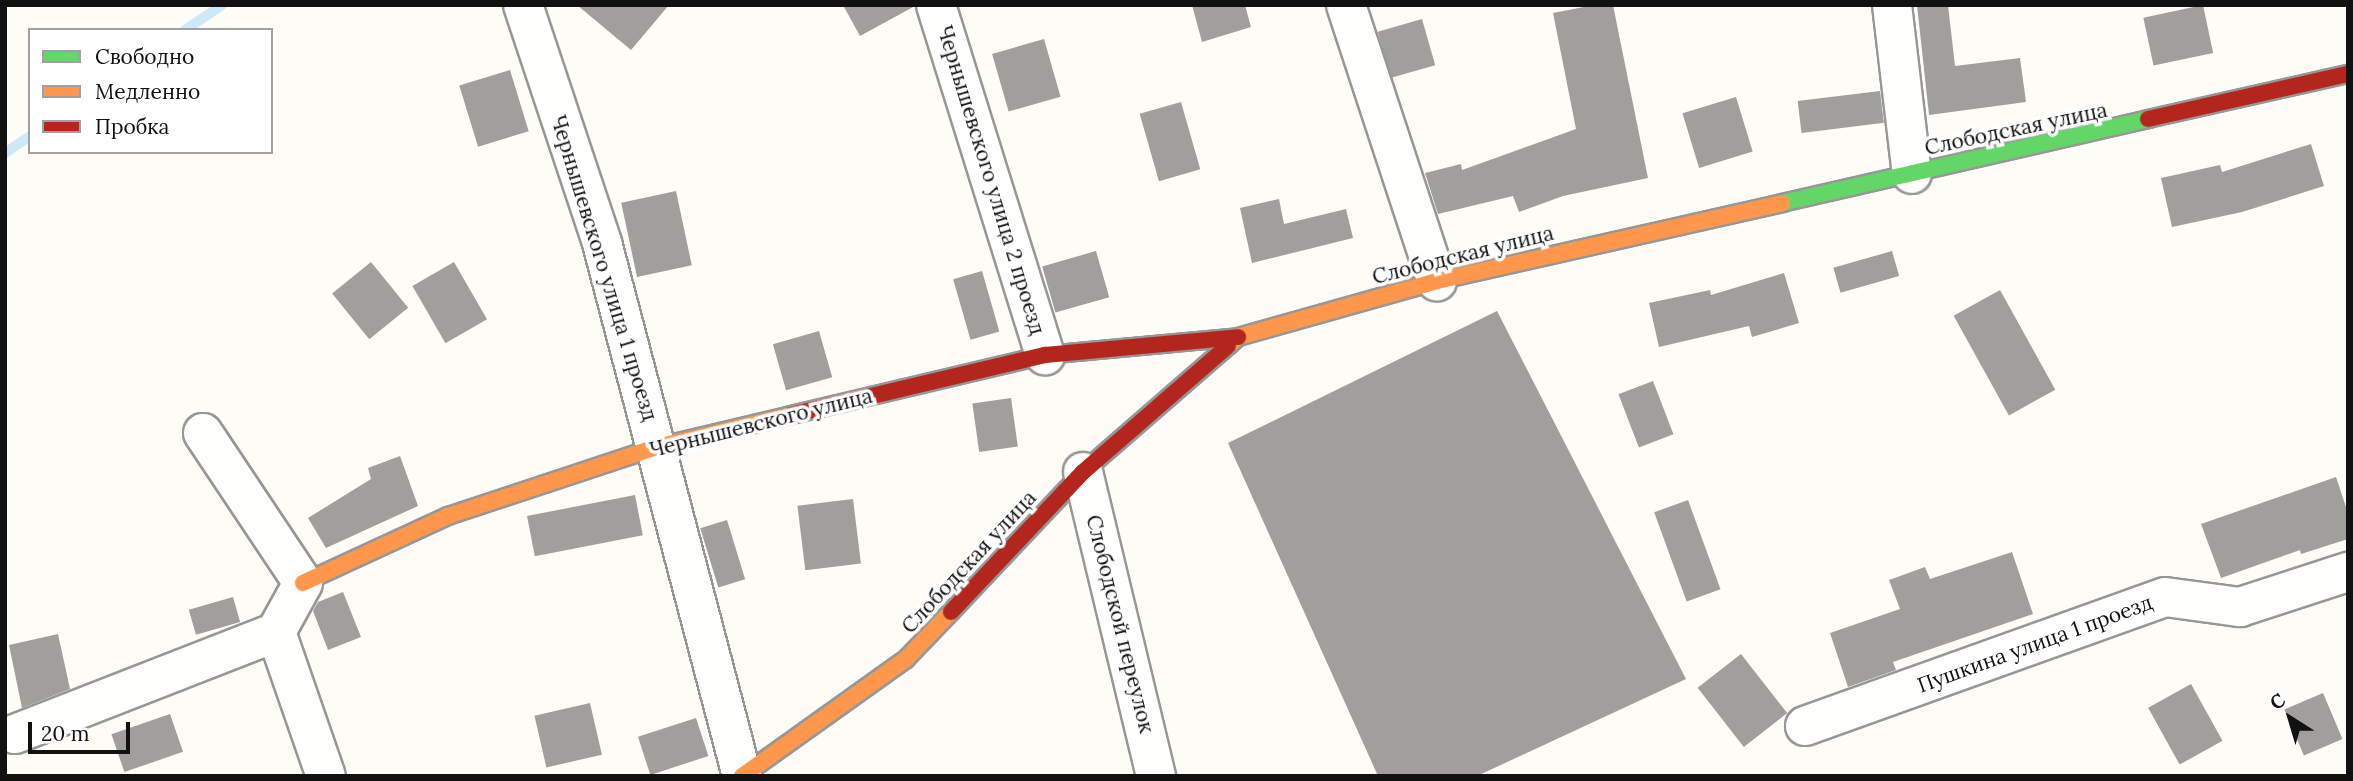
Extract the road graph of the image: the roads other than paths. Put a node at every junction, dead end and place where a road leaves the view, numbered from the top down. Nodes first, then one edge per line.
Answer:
1 (523, 5) edge
2 (936, 5) edge
3 (1346, 5) edge
4 (1892, 5) edge
5 (2348, 75) edge
6 (1912, 174) junction
7 (1437, 281) junction
8 (1238, 337) junction
9 (1045, 355) junction
10 (203, 433) dead end
11 (657, 447) junction
12 (1083, 472) junction
13 (2348, 572) edge
14 (303, 583) junction
15 (276, 632) junction
16 (1805, 726) dead end
17 (15, 734) dead end
18 (326, 776) edge
19 (742, 776) edge
20 (1156, 776) edge

1 - 11 street, Чернышевского улица 1 проезд
2 - 9 street, Чернышевского улица 2 проезд
3 - 7 street
4 - 6 street
5 - 6 street, Слободская улица
6 - 7 street, Слободская улица
7 - 8 street, Слободская улица
8 - 9 street, Чернышевского улица
8 - 12 street, Слободская улица
9 - 11 street, Чернышевского улица
10 - 14 street
11 - 14 street, Чернышевского улица
11 - 19 street, Чернышевского улица 1 проезд
12 - 19 street, Слободская улица
12 - 20 street, Слободской переулок
13 - 16 street, Пушкина улица 1 проезд
14 - 15 street
15 - 17 street
15 - 18 street

